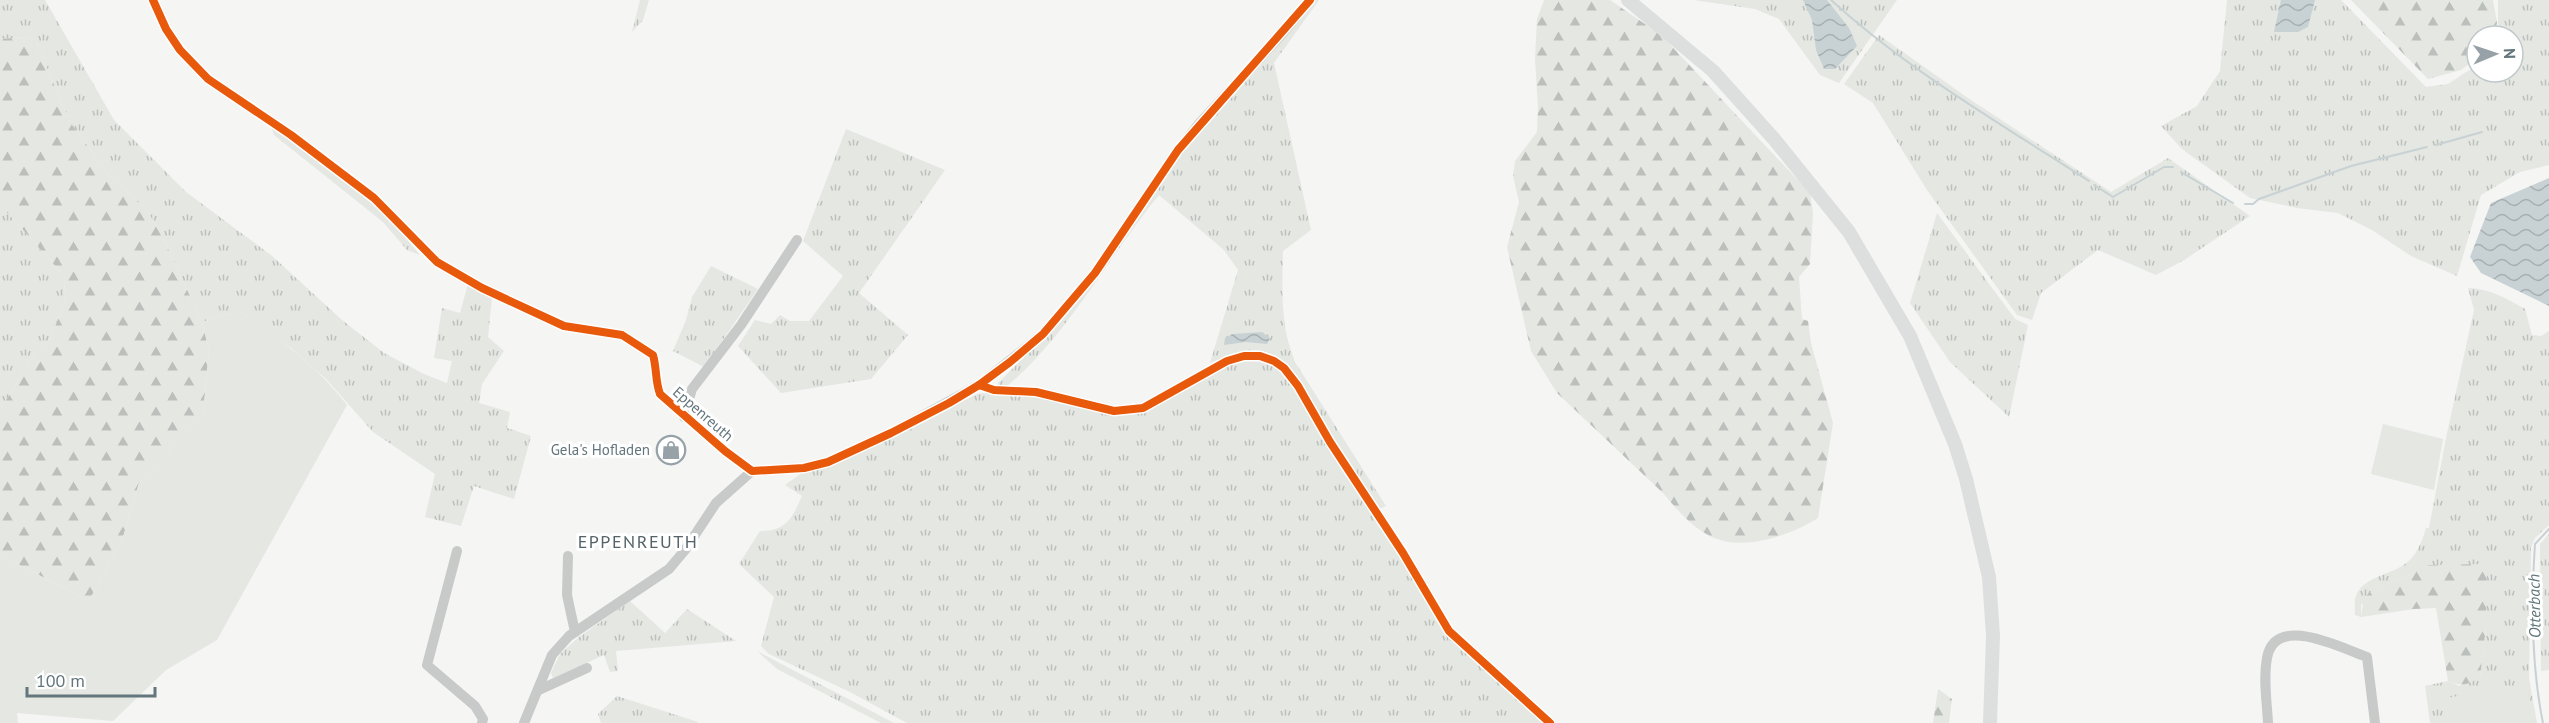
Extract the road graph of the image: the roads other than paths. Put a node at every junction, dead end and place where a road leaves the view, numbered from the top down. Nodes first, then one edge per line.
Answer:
1 (1310, 0) edge
2 (1628, 0) edge
3 (796, 240) dead end
4 (564, 326) dead end
5 (684, 417) junction
6 (752, 471) junction
7 (457, 551) dead end
8 (568, 556) dead end
9 (574, 632) junction
10 (587, 668) dead end
11 (539, 690) junction
12 (482, 723) edge
13 (524, 723) edge
14 (1990, 723) edge
15 (2268, 723) edge
16 (2375, 723) edge

1 - 6 street
2 - 14 main road
3 - 5 street
4 - 5 street, Eppenreuth
5 - 6 street, Eppenreuth
6 - 9 street
7 - 12 street
8 - 9 street
9 - 11 street
10 - 11 street
11 - 13 street
15 - 16 street

